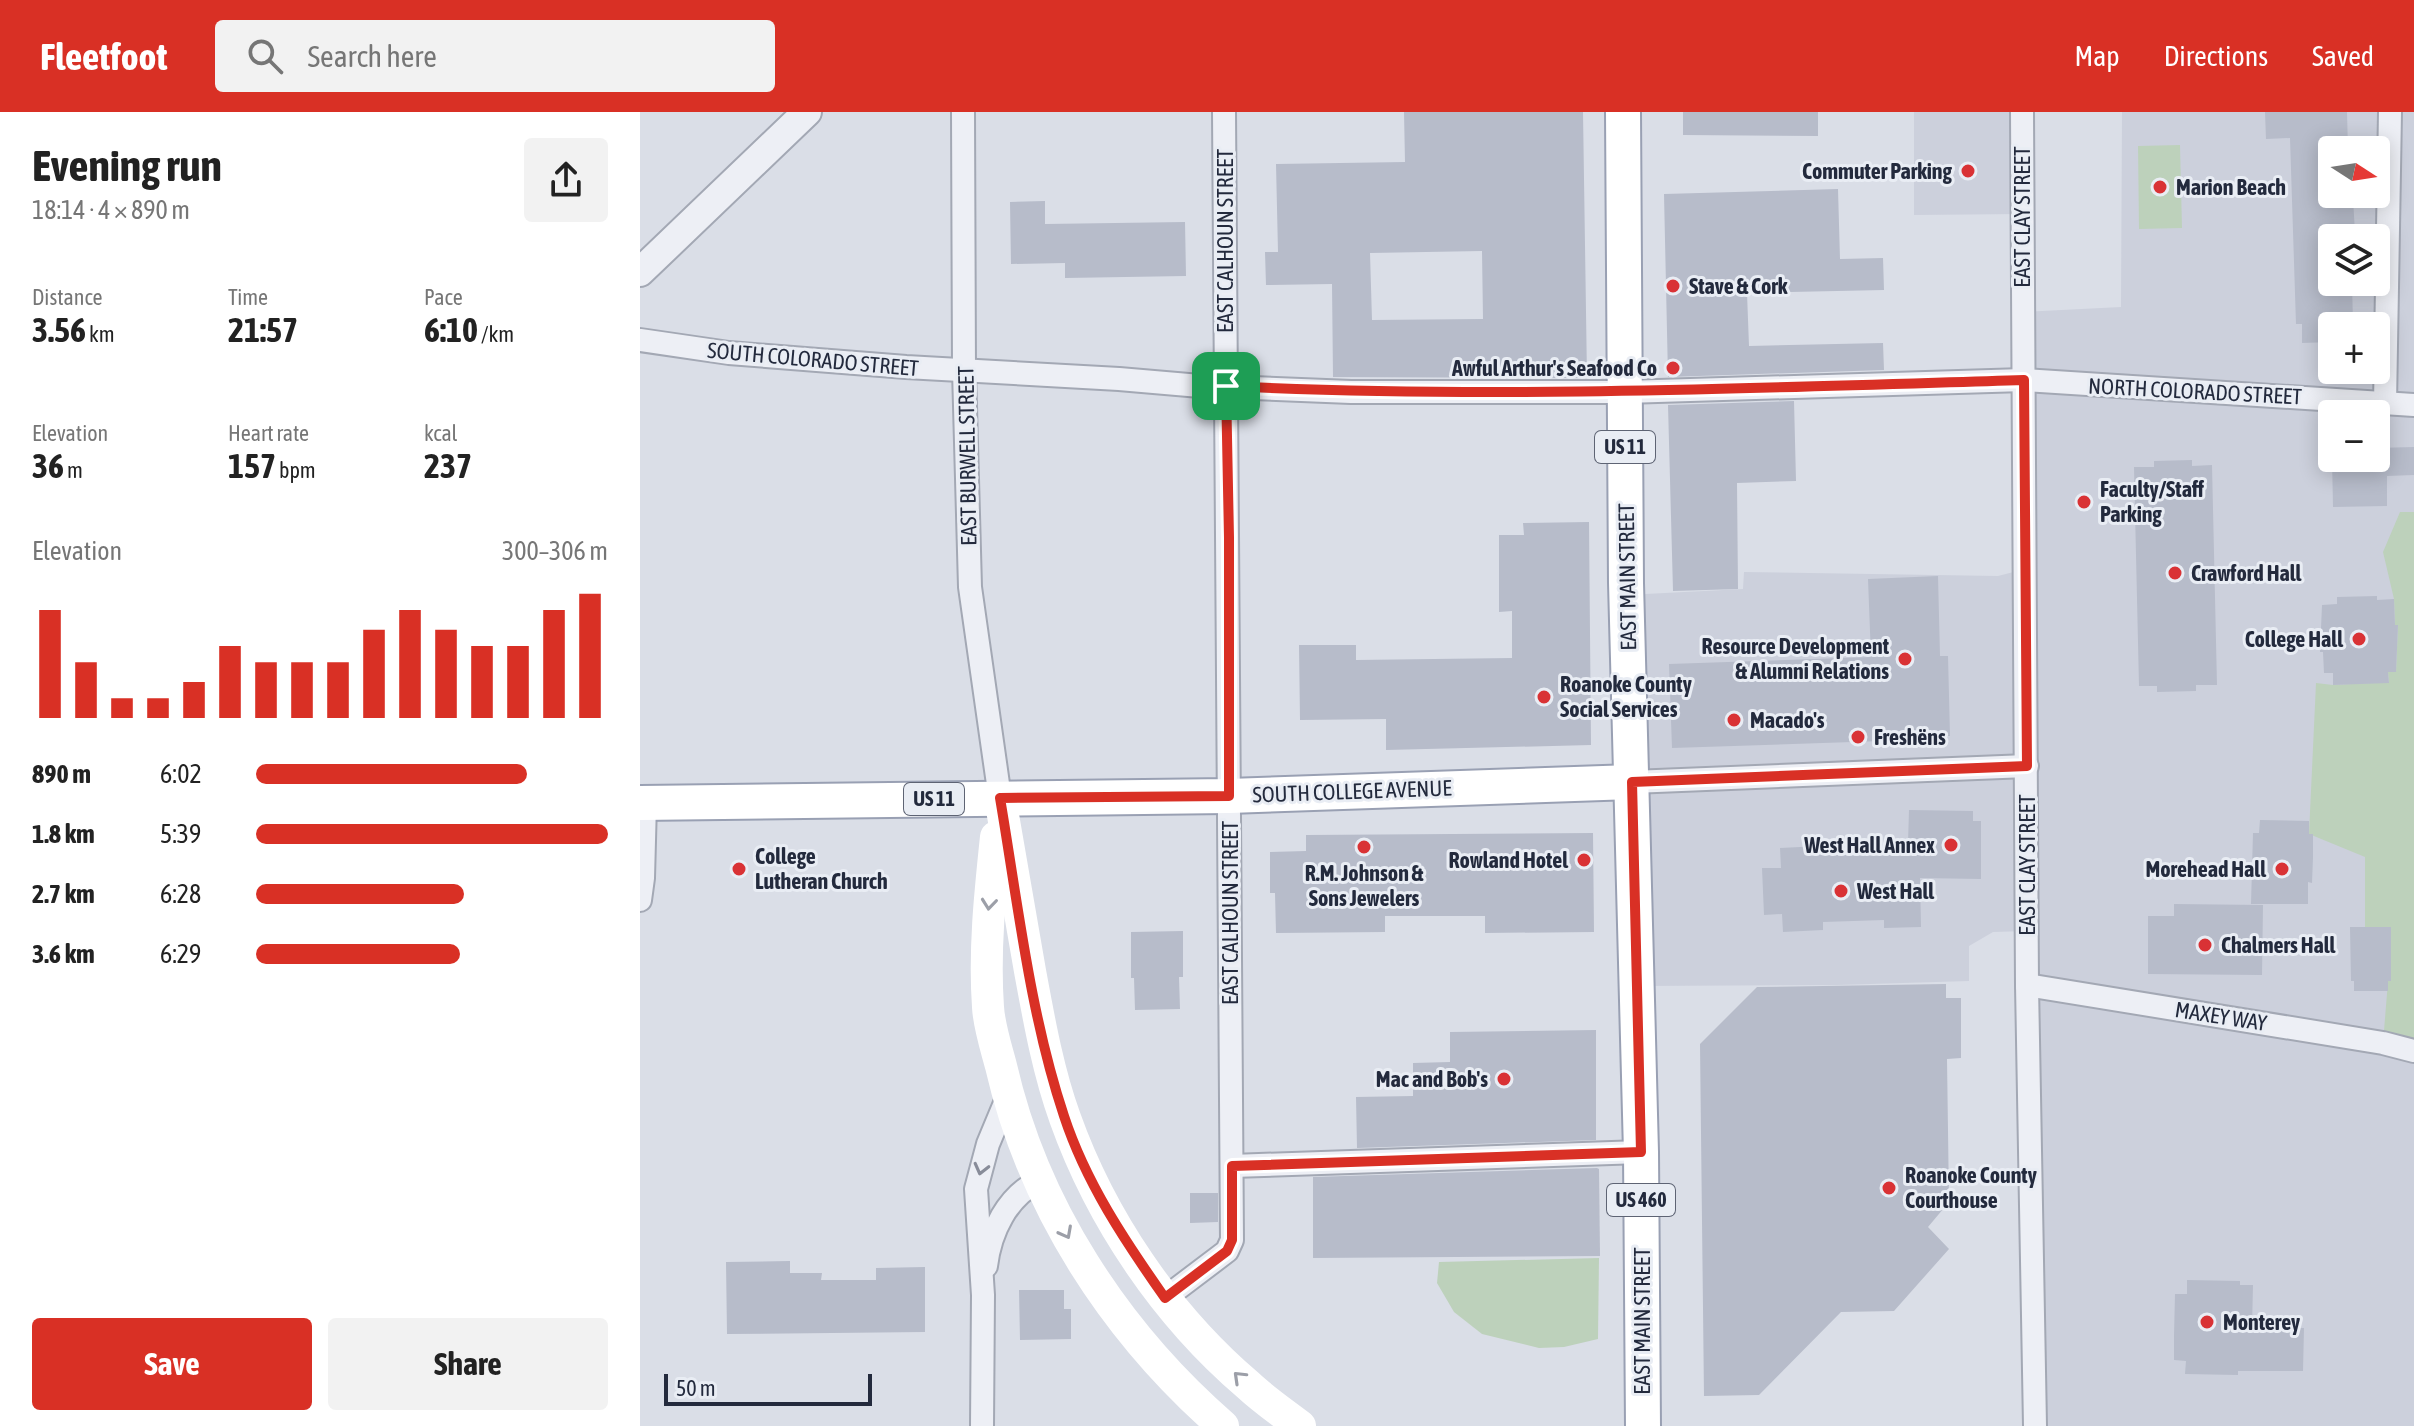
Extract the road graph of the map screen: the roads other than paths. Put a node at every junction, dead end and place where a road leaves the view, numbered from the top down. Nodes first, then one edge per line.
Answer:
1 (807, 112) edge
2 (963, 112) edge
3 (1224, 112) edge
4 (1623, 112) edge
5 (2022, 112) edge
6 (2390, 112) edge
7 (640, 272) edge
8 (640, 340) edge
9 (964, 370) junction
10 (2024, 380) junction
11 (1226, 386) junction
12 (1625, 392) junction
13 (2325, 400) edge
14 (2385, 400) edge
15 (2390, 404) edge
16 (2414, 405) edge
17 (2027, 766) junction
18 (1632, 782) junction
19 (1229, 796) junction
20 (1000, 798) junction
21 (642, 803) edge
22 (640, 900) edge
23 (2027, 985) junction
24 (2414, 1051) edge
25 (1008, 1096) junction
26 (1641, 1152) junction
27 (1232, 1166) junction
28 (1039, 1181) junction
29 (983, 1295) junction
30 (1165, 1298) junction
31 (982, 1426) edge
32 (1223, 1426) edge
33 (1300, 1426) edge
34 (1643, 1426) edge
35 (2035, 1426) edge

1 - 7 street
2 - 9 street, EAST BURWELL STREET
3 - 11 street, EAST CALHOUN STREET
4 - 12 main road, EAST MAIN STREET / US 11
5 - 10 street, EAST CLAY STREET
6 - 14 street
8 - 9 street, SOUTH COLORADO STREET
9 - 11 street, SOUTH COLORADO STREET
9 - 20 street, EAST BURWELL STREET
10 - 12 street, NORTH COLORADO STREET
10 - 13 street, NORTH COLORADO STREET
10 - 17 street, EAST CLAY STREET
11 - 12 street, SOUTH COLORADO STREET
11 - 19 street, EAST CALHOUN STREET
12 - 18 main road, EAST MAIN STREET / US 11
15 - 16 street, NORTH COLORADO STREET
17 - 18 street
17 - 23 street, EAST CLAY STREET
18 - 19 main road, SOUTH COLLEGE AVENUE / US 11
18 - 26 main road, EAST MAIN STREET / US 460
19 - 20 main road, SOUTH COLLEGE AVENUE / US 11
19 - 27 street, EAST CALHOUN STREET
20 - 21 main road, SOUTH COLLEGE AVENUE / US 11
20 -> 25 main road
20 - 30 main road
21 - 22 street
23 - 24 street, MAXEY WAY
23 - 35 street, EAST CLAY STREET
25 - 28 main road
25 -> 29 street
26 - 27 street
26 - 34 main road, EAST MAIN STREET / US 460
27 - 30 street, EAST CALHOUN STREET
28 - 29 street
28 -> 32 main road
29 - 31 street
33 -> 30 main road

